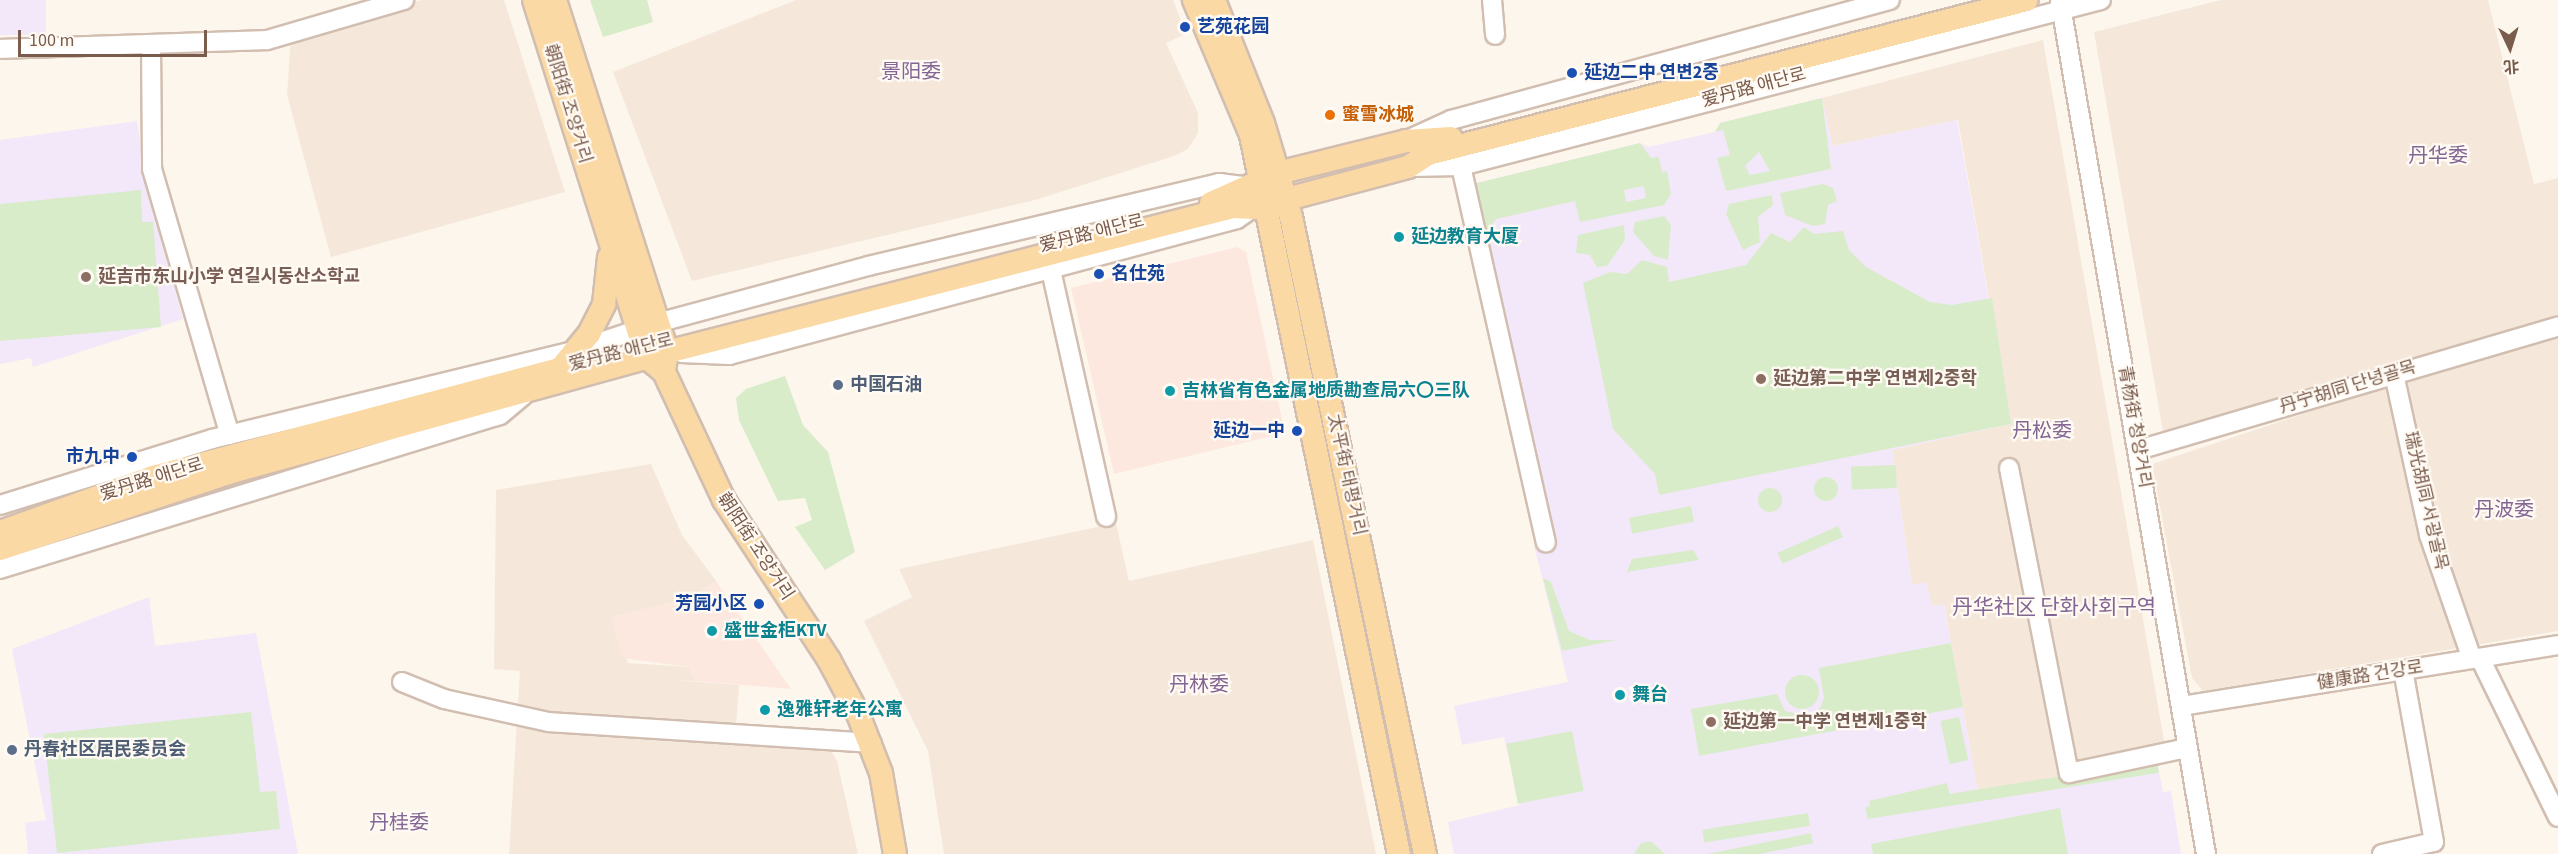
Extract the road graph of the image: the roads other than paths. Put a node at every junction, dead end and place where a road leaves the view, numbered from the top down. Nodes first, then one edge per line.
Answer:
1 (404, 0) edge
2 (534, 0) edge
3 (555, 0) edge
4 (1194, 0) edge
5 (1214, 0) edge
6 (1492, 0) edge
7 (1890, 0) edge
8 (1971, 0) edge
9 (2027, 0) edge
10 (2100, 0) edge
11 (2061, 5) edge
12 (1495, 36) dead end
13 (151, 44) junction
14 (0, 49) edge
15 (1406, 141) junction
16 (1328, 161) junction
17 (1461, 166) junction
18 (1408, 167) junction
19 (1260, 180) junction
20 (1334, 185) junction
21 (1267, 203) junction
22 (609, 241) junction
23 (1051, 270) junction
24 (2558, 326) edge
25 (654, 346) junction
26 (567, 360) junction
27 (2394, 374) junction
28 (524, 395) junction
29 (230, 435) junction
30 (2138, 450) junction
31 (2009, 468) dead end
32 (0, 505) edge
33 (1106, 517) dead end
34 (0, 532) edge
35 (1546, 543) dead end
36 (0, 549) edge
37 (0, 569) edge
38 (2558, 645) edge
39 (2476, 659) junction
40 (2403, 670) junction
41 (402, 682) dead end
42 (2182, 706) junction
43 (871, 743) junction
44 (2187, 748) junction
45 (2558, 817) edge
46 (895, 854) edge
47 (1400, 854) edge
48 (1425, 854) edge
49 (2206, 854) edge
50 (2382, 854) edge

1 - 13 street
2 - 22 main road, 朝阳街 조양거리
3 - 25 main road, 朝阳街 조양거리
4 - 19 main road, 太平街 태평거리
5 - 19 main road, 太平街 태평거리
6 - 12 street
7 - 15 street, 爱丹路 애단로
8 - 15 main road, 爱丹路 애단로
9 - 18 main road, 爱丹路 애단로
10 - 11 street, 爱丹路 애단로
11 - 17 street, 爱丹路 애단로
11 - 30 street, 青杨街 청양거리
13 - 14 street
13 - 29 street
15 - 16 main road, 爱丹路 애단로
16 - 19 main road, 爱丹路 애단로
16 - 20 main road
17 - 18 street, 爱丹路 애단로
17 - 35 street
18 - 20 main road, 爱丹路 애단로
19 - 21 main road, 太平街 태평거리
19 - 25 main road, 爱丹路 애단로
20 - 21 main road, 爱丹路 애단로
21 - 23 street, 爱丹路 애단로
21 - 25 main road, 爱丹路 애단로
21 - 47 main road, 太平街 태평거리
21 - 48 main road, 太平街 태평거리
22 - 25 main road, 朝阳街 조양거리
22 - 26 main road
23 - 25 street, 爱丹路 애단로
23 - 33 street
24 - 27 street, 丹宁胡同 단녕골목
25 - 26 main road, 爱丹路 애단로
25 - 28 main road, 爱丹路 애단로
25 - 43 main road, 朝阳街 조양거리
26 - 29 street, 爱丹路 애단로
26 - 34 main road, 爱丹路 애단로
27 - 30 street, 丹宁胡同 단녕골목
27 - 39 street, 瑞光胡同 서광골목
28 - 36 main road, 爱丹路 애단로
28 - 37 street, 爱丹路 애단로
29 - 32 street, 爱丹路 애단로
30 - 42 street, 青杨街 청양거리
31 - 44 street
38 - 39 street, 健康路 건강로
39 - 40 street, 健康路 건강로
39 - 45 street, 瑞光胡同 서광골목
40 - 42 street, 健康路 건강로
40 - 50 street
41 - 43 street
42 - 44 street, 青杨街 청양거리
43 - 46 main road, 朝阳街 조양거리
44 - 49 street, 青杨街 청양거리

